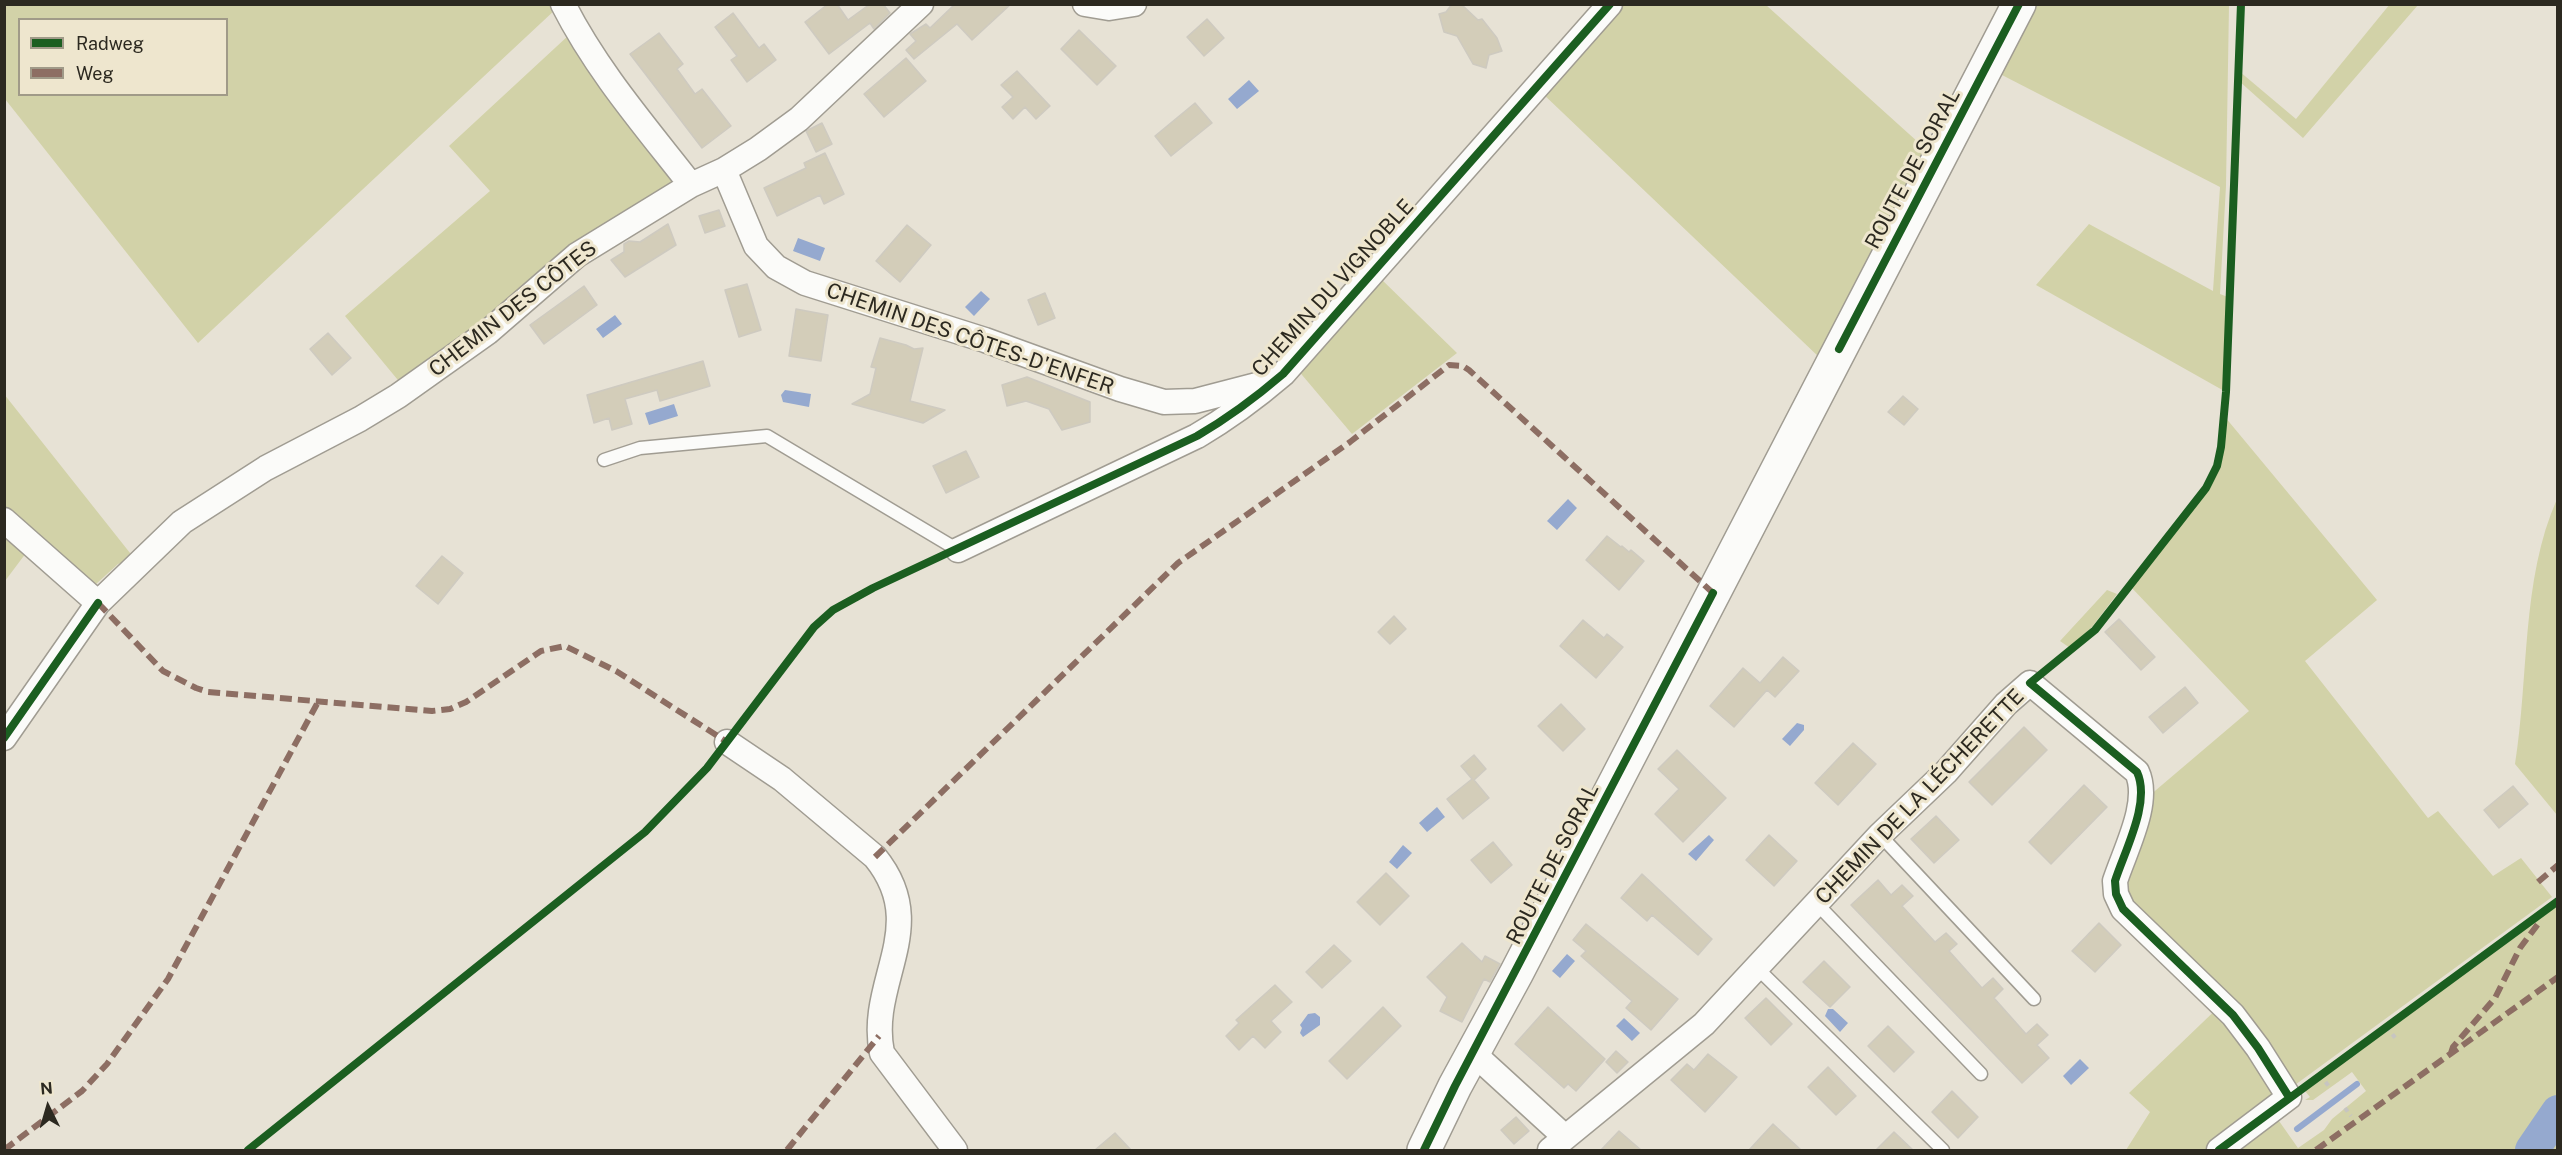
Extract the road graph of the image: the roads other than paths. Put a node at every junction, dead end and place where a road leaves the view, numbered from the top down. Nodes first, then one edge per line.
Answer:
1 (563, 4) edge
2 (921, 4) edge
3 (1085, 4) edge
4 (1134, 4) edge
5 (1610, 4) edge
6 (2019, 4) edge
7 (724, 170) junction
8 (691, 185) junction
9 (1276, 380) junction
10 (604, 460) dead end
11 (4, 520) edge
12 (958, 550) joint
13 (98, 603) junction
14 (4, 738) edge
15 (727, 742) dead end
16 (1880, 835) junction
17 (1817, 904) junction
18 (1757, 968) junction
19 (2034, 999) dead end
20 (1473, 1053) junction
21 (1981, 1074) dead end
22 (1557, 1144) edge
23 (955, 1150) edge
24 (1424, 1150) edge
25 (1943, 1150) edge
26 (2219, 1150) edge

1 - 8 street
2 - 7 street, CHEMIN DES CÔTES
3 - 4 street
5 - 9 street, CHEMIN DU VIGNOBLE
6 - 20 street, ROUTE DE SORAL
7 - 8 street, CHEMIN DES CÔTES
7 - 9 street, CHEMIN DES CÔTES-D'ENFER
8 - 13 street, CHEMIN DES CÔTES
9 - 12 street, CHEMIN DU VIGNOBLE
10 - 12 lane
11 - 13 street
13 - 14 street, CHEMIN DES CÔTES
15 - 23 street
16 - 17 street, CHEMIN DE LA LÉCHERETTE
16 - 19 lane
16 - 26 street, CHEMIN DE LA LÉCHERETTE
17 - 18 street, CHEMIN DE LA LÉCHERETTE
17 - 21 lane
18 - 22 street, CHEMIN DE LA LÉCHERETTE
18 - 25 lane
20 - 22 street
20 - 24 street, ROUTE DE SORAL

